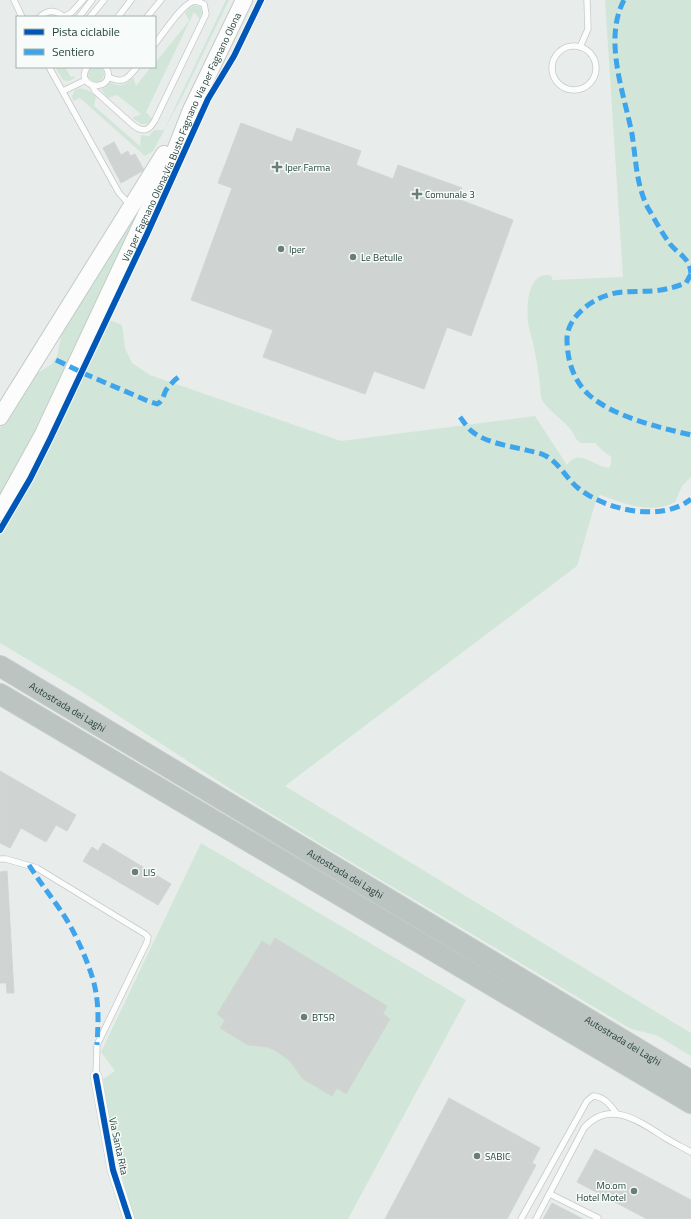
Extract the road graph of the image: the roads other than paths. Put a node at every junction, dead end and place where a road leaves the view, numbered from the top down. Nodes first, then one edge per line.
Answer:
1 (14, 0) edge
2 (83, 0) edge
3 (92, 0) edge
4 (104, 0) edge
5 (131, 0) edge
6 (161, 0) edge
7 (244, 0) edge
8 (587, 0) edge
9 (202, 1) edge
10 (22, 16) edge
11 (41, 16) edge
12 (63, 16) edge
13 (66, 16) edge
14 (80, 16) edge
15 (91, 16) edge
16 (119, 16) edge
17 (148, 16) edge
18 (156, 43) edge
19 (580, 47) junction
20 (50, 68) edge
21 (86, 68) edge
22 (107, 68) edge
23 (136, 68) edge
24 (108, 77) junction
25 (86, 80) junction
26 (92, 85) junction
27 (63, 91) junction
28 (191, 110) junction
29 (132, 207) junction
30 (0, 418) edge
31 (0, 512) edge
32 (0, 666) edge
33 (0, 694) edge
34 (0, 859) edge
35 (96, 1076) joint
36 (691, 1081) edge
37 (691, 1103) edge
38 (617, 1114) junction
39 (691, 1152) edge
40 (550, 1194) junction
41 (129, 1219) edge
42 (521, 1219) edge
43 (536, 1219) edge
44 (599, 1219) edge

1 - 10 lane
2 - 13 lane
3 - 14 lane
4 - 15 lane
5 - 16 lane
6 - 17 lane
7 - 28 main road, Via per Fagnano Olona
8 - 19 lane
9 - 18 lane
9 - 26 lane
11 - 12 lane
19 - 19 lane
20 - 27 lane
21 - 25 lane
22 - 24 lane
23 - 24 lane
24 - 26 lane
25 - 26 lane
25 - 27 lane
27 - 29 lane
28 - 29 main road, Via per Fagnano Olona;Via Busto Fagnano
28 - 31 main road, Via per Fagnano Olona;Via Busto Fagnano
29 - 30 main road, Via per Fagnano Olona;Via Busto Fagnano
32 - 36 highway, Autostrada dei Laghi
33 - 37 highway, Autostrada dei Laghi
34 - 35 lane, Via Santa Rita
35 - 41 street, Via Santa Rita
38 - 39 lane
38 - 40 lane
38 - 42 lane
40 - 43 lane
40 - 44 lane

